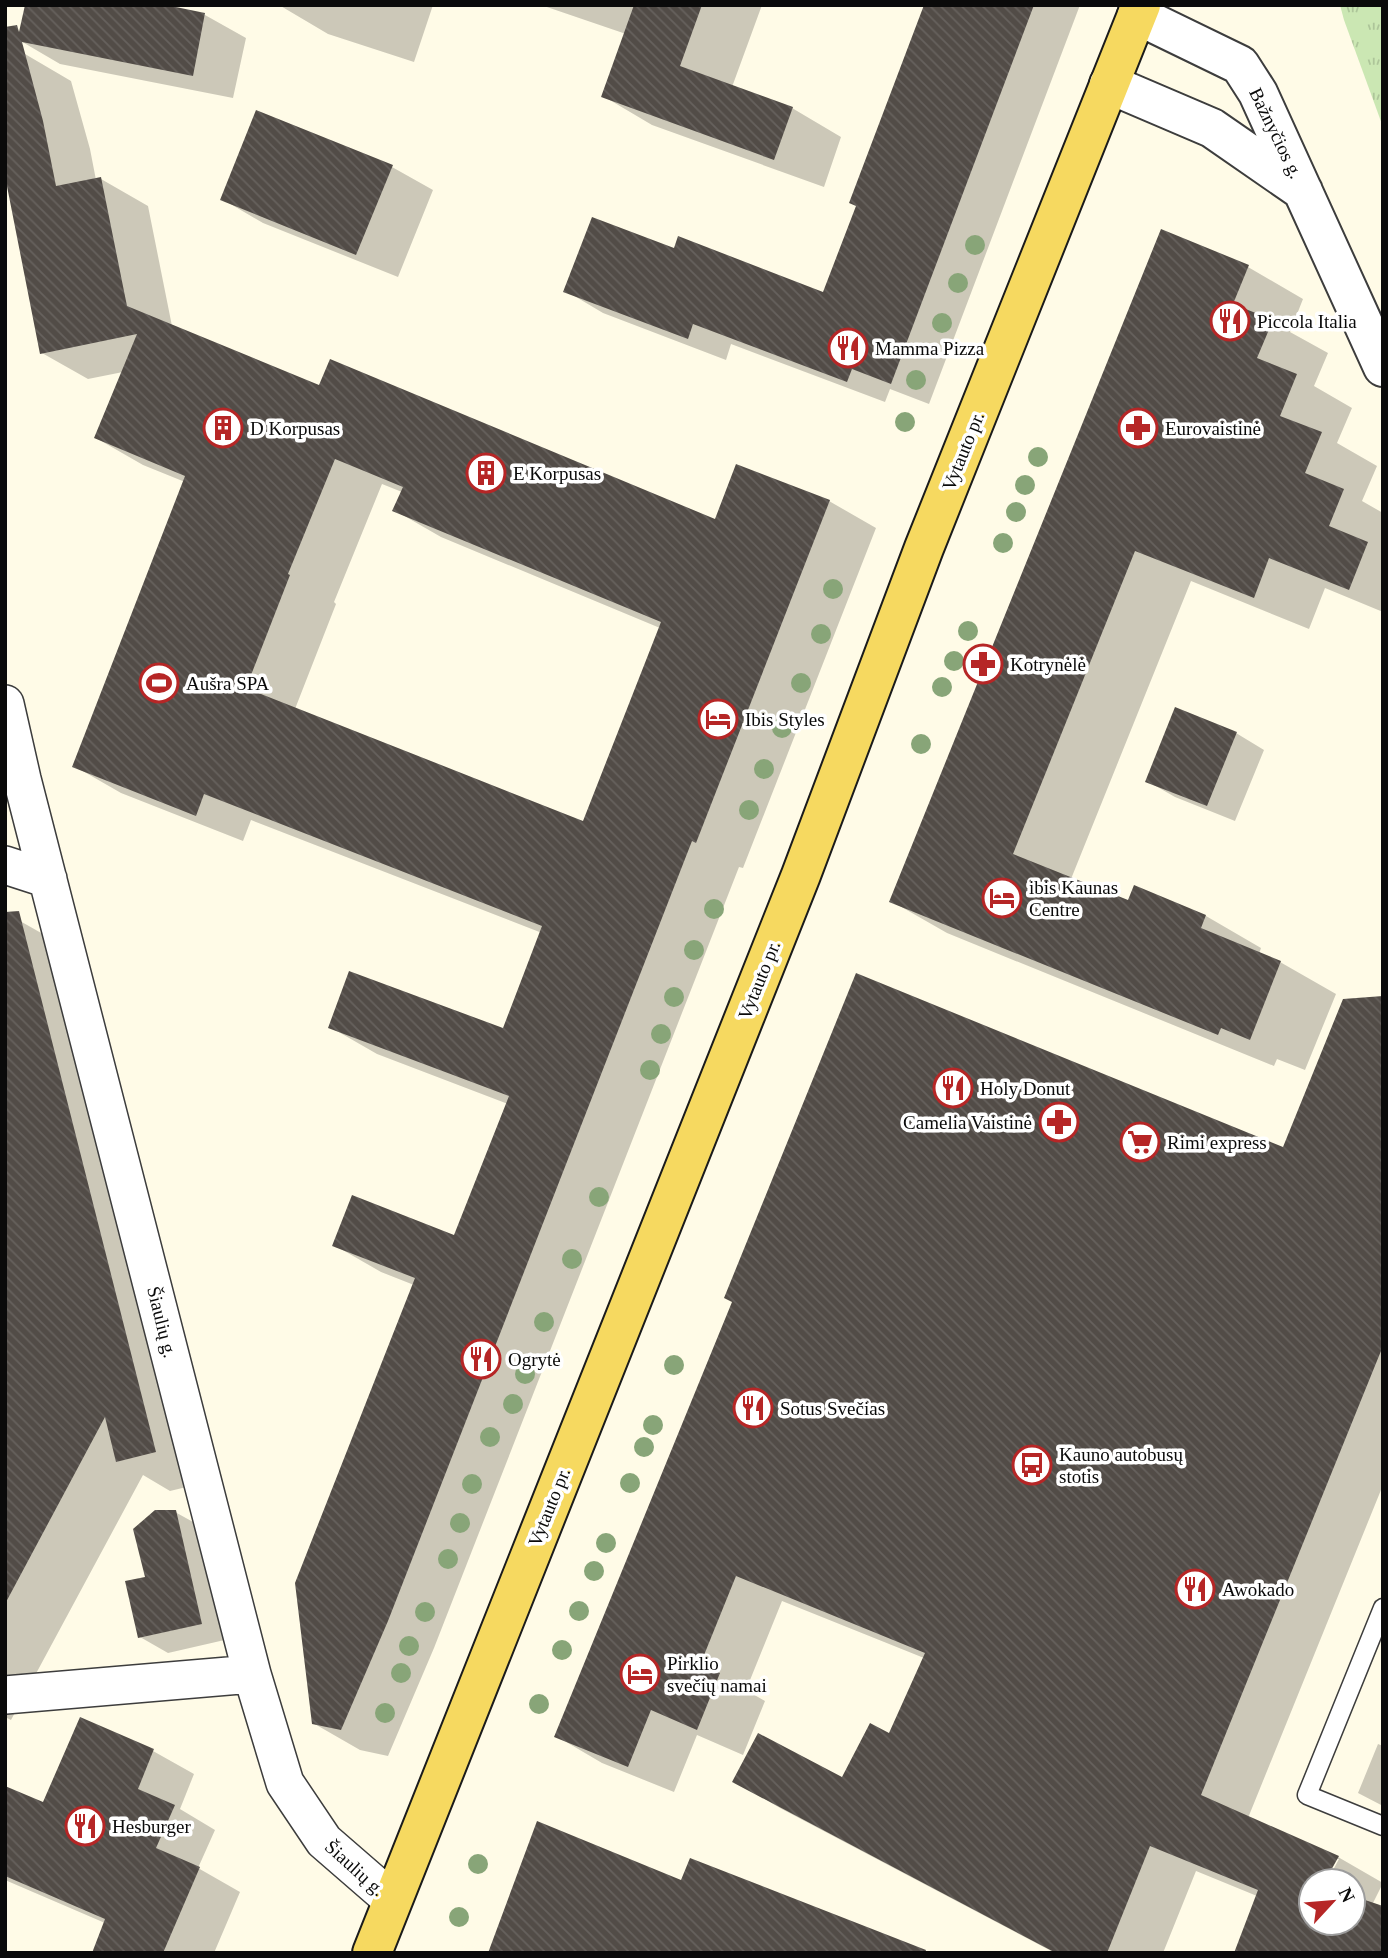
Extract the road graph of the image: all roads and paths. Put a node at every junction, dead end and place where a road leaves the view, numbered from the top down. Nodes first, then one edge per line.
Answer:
1 (1139, 10) edge
2 (1109, 84) junction
3 (1304, 191) junction
4 (1383, 366) edge
5 (5, 704) edge
6 (5, 866) edge
7 (48, 879) junction
8 (1383, 1608) edge
9 (251, 1674) junction
10 (5, 1695) edge
11 (1383, 1826) edge
12 (392, 1900) junction
13 (372, 1953) edge

1 - 2 main road, Vytauto pr.
1 - 3 street, Bažnyčios g.
2 - 3 street, Bažnyčios g.
2 - 12 main road, Vytauto pr.
3 - 4 street, Bažnyčios g.
5 - 7 street, Šiaulių g.
6 - 7 street
7 - 9 street, Šiaulių g.
8 - 11 lane
9 - 10 street
9 - 12 street, Šiaulių g.
12 - 13 main road, Vytauto pr.

